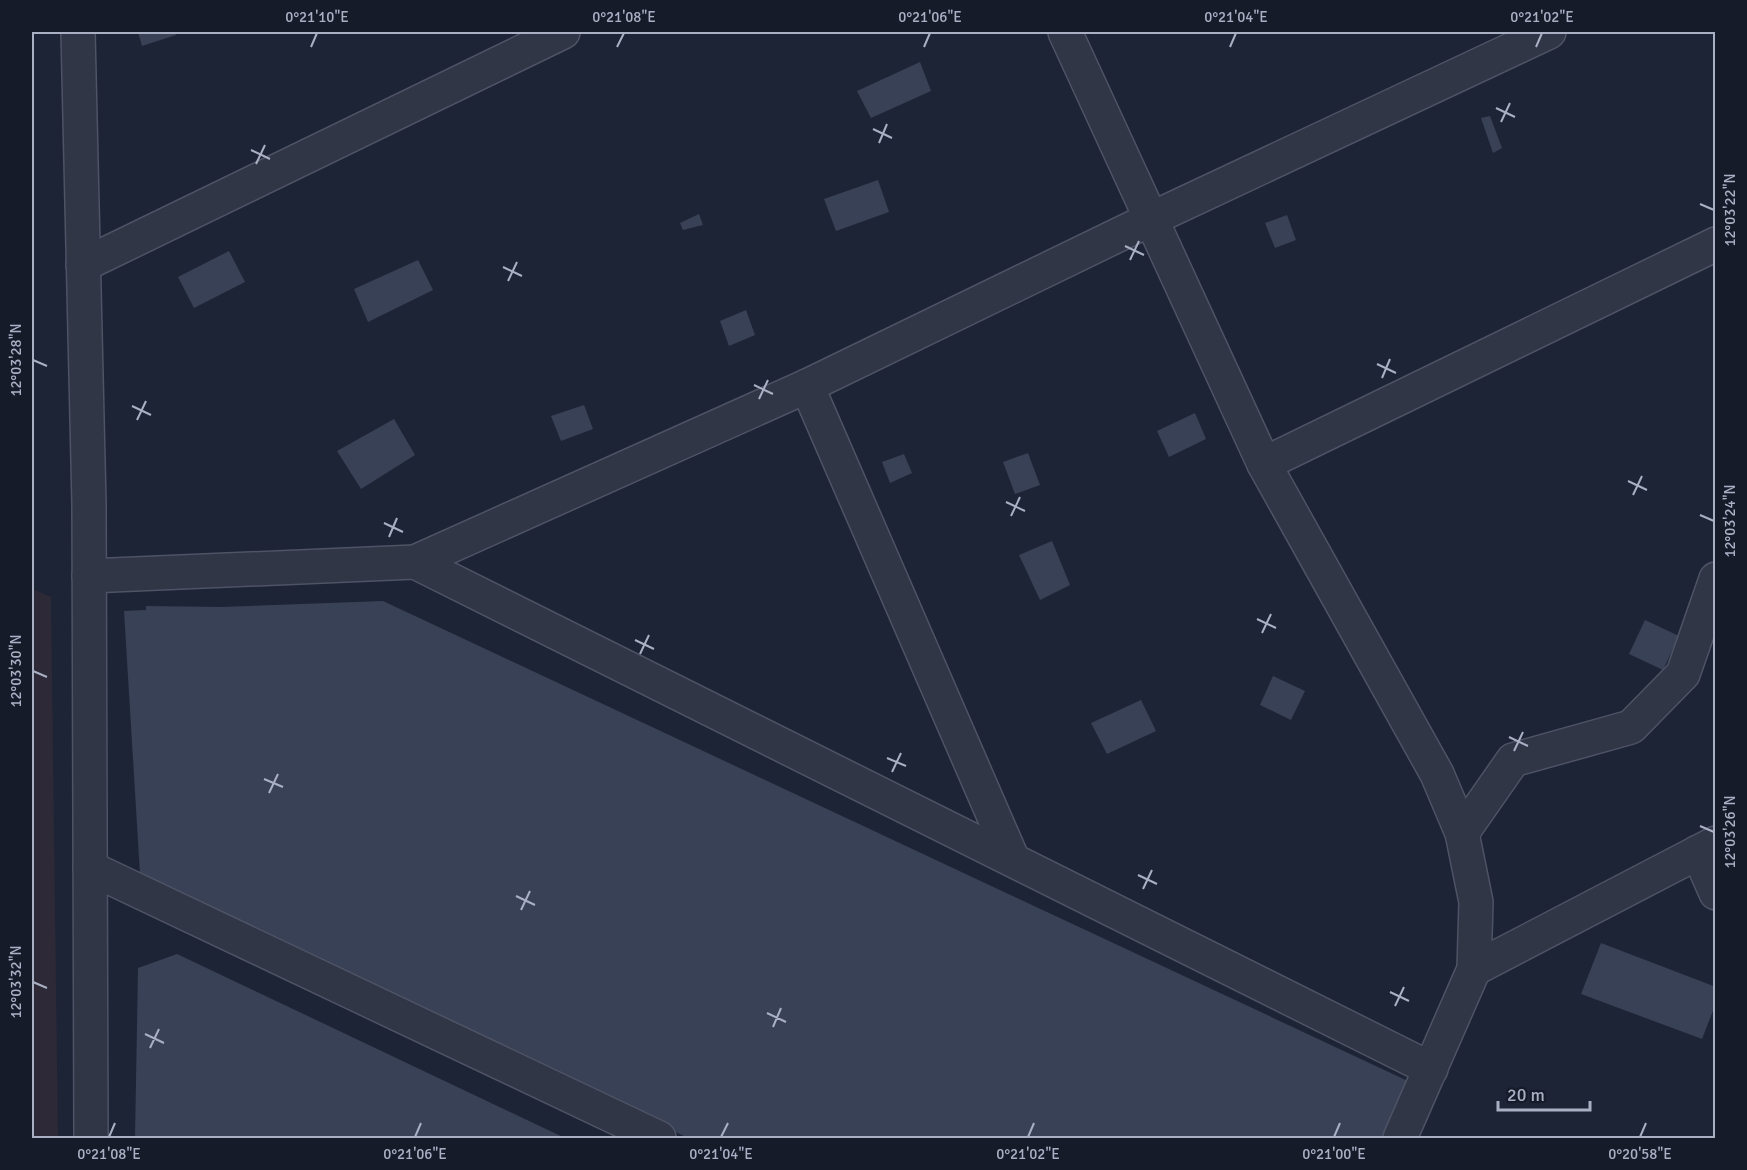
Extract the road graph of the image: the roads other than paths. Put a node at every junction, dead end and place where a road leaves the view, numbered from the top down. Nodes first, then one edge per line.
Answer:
1 (78, 32) edge
2 (563, 32) edge
3 (1065, 32) edge
4 (1549, 32) edge
5 (1151, 219) junction
6 (1716, 244) edge
7 (83, 266) junction
8 (807, 386) junction
9 (1264, 464) junction
10 (415, 562) junction
11 (89, 576) junction
12 (1716, 579) edge
13 (1462, 833) junction
14 (1707, 847) edge
15 (1012, 858) junction
16 (90, 868) junction
17 (1716, 893) edge
18 (1474, 969) junction
19 (1431, 1069) junction
20 (91, 1138) edge
21 (659, 1138) edge
22 (1400, 1138) edge

1 - 7 street
2 - 7 street
3 - 5 street
4 - 5 street
5 - 8 street
5 - 9 street
6 - 9 street
7 - 11 street
8 - 10 street
8 - 15 street
9 - 13 street
10 - 11 street
10 - 15 street
11 - 16 street
12 - 13 street
13 - 18 street
14 - 17 street
14 - 18 street
15 - 19 street
16 - 20 street
16 - 21 street
18 - 19 street
19 - 22 street

